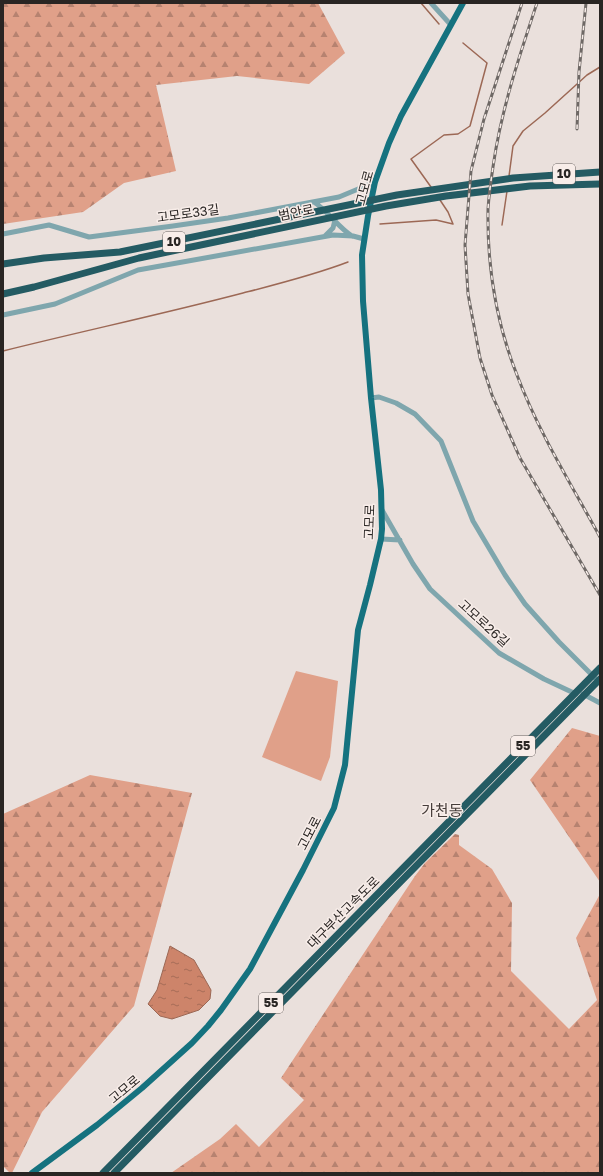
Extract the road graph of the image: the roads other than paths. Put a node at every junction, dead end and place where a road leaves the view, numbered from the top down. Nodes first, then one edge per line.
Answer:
1 (431, 3) edge
2 (463, 3) edge
3 (451, 25) junction
4 (599, 172) edge
5 (375, 182) junction
6 (599, 184) edge
7 (314, 202) junction
8 (335, 220) junction
9 (3, 234) edge
10 (353, 236) junction
11 (324, 237) junction
12 (364, 239) junction
13 (3, 264) edge
14 (3, 294) edge
15 (3, 315) edge
16 (371, 398) junction
17 (382, 510) junction
18 (381, 539) junction
19 (400, 540) junction
20 (600, 668) edge
21 (600, 679) edge
22 (600, 683) edge
23 (600, 703) edge
24 (565, 709) junction
25 (441, 835) junction
26 (32, 1173) edge
27 (103, 1173) edge
28 (114, 1173) edge

1 - 3 street
2 - 3 main road, 고모로
3 - 5 main road, 고모로
4 - 13 highway, 범안로 / 10
5 - 7 street, 고모로33길
5 - 12 main road, 고모로
6 - 14 highway, 범안로 / 10
7 - 8 street
7 - 9 street, 고모로33길
8 - 10 street
8 - 11 street
10 - 11 street
10 - 12 street
11 - 15 street
12 - 16 main road, 고모로
16 - 17 main road, 고모로
16 - 22 street
17 - 18 main road, 고모로
17 - 19 street, 고모로26길
18 - 19 street
18 - 26 main road, 고모로
19 - 23 street, 고모로26길
20 - 24 highway, 대구부산고속도로 / 55
21 - 24 highway, 대구부산고속도로 / 55
24 - 25 highway, 대구부산고속도로 / 55
25 - 27 highway, 대구부산고속도로 / 55
25 - 28 highway, 대구부산고속도로 / 55

